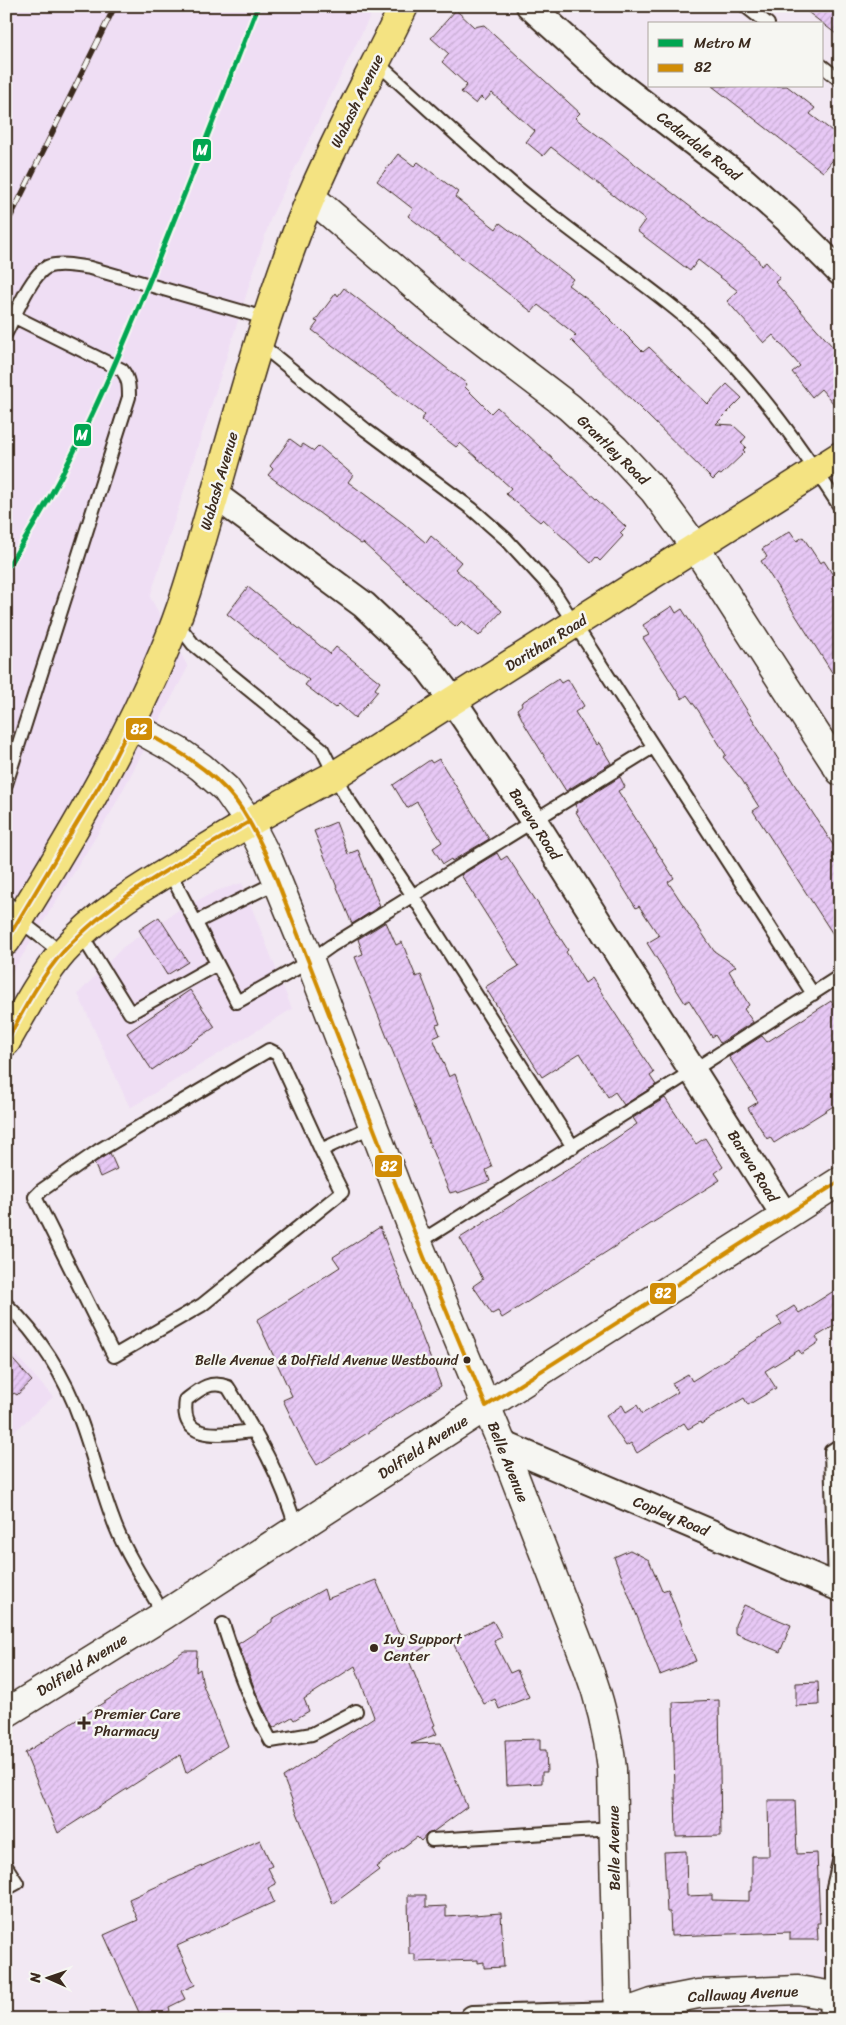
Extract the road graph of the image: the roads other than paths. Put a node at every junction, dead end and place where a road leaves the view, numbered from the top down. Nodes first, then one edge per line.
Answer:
1 (404, 6) edge
2 (530, 6) edge
3 (745, 6) edge
4 (765, 22) edge
5 (376, 62) junction
6 (824, 68) edge
7 (840, 80) edge
8 (311, 197) junction
9 (840, 272) edge
10 (15, 317) junction
11 (264, 332) junction
12 (6, 333) edge
13 (840, 456) edge
14 (816, 471) junction
15 (214, 495) junction
16 (840, 507) edge
17 (696, 548) junction
18 (176, 620) junction
19 (575, 625) junction
20 (453, 701) junction
21 (131, 725) junction
22 (653, 746) junction
23 (840, 771) edge
24 (335, 775) junction
25 (6, 784) edge
26 (249, 822) junction
27 (534, 822) junction
28 (169, 871) junction
29 (277, 882) junction
30 (413, 896) junction
31 (10, 920) edge
32 (196, 922) junction
33 (81, 934) junction
34 (62, 954) junction
35 (310, 962) junction
36 (217, 964) junction
37 (840, 976) edge
38 (813, 994) junction
39 (6, 1042) edge
40 (693, 1071) junction
41 (373, 1126) junction
42 (573, 1147) junction
43 (322, 1150) junction
44 (840, 1181) edge
45 (784, 1216) junction
46 (418, 1243) junction
47 (6, 1304) edge
48 (486, 1406) junction
49 (255, 1431) junction
50 (502, 1444) junction
51 (840, 1445) edge
52 (296, 1529) junction
53 (837, 1586) edge
54 (164, 1615) junction
55 (223, 1624) dead end
56 (356, 1711) dead end
57 (6, 1712) edge
58 (614, 1829) junction
59 (432, 1840) dead end
60 (840, 1857) edge
61 (6, 1866) edge
62 (6, 1890) edge
63 (836, 2004) edge
64 (622, 2017) edge
65 (473, 2019) edge

1 - 5 main road, Wabash Avenue
2 - 9 street, Cedardale Road
3 - 4 lane
5 - 8 main road, Wabash Avenue
5 - 14 lane
6 - 7 lane
8 - 11 main road, Wabash Avenue
8 - 17 street, Grantley Road
10 - 11 lane
10 - 12 lane
10 - 25 lane
11 - 15 main road, Wabash Avenue
11 - 19 lane
13 - 14 main road, Dorithan Road
14 - 16 lane
14 - 17 main road, Dorithan Road
15 - 18 main road, Wabash Avenue
15 - 20 street, Bareva Road
17 - 19 main road, Dorithan Road
17 - 23 street, Grantley Road
18 - 21 main road, Wabash Avenue
18 - 24 lane
19 - 20 main road, Dorithan Road
19 - 22 lane
20 - 24 main road, Dorithan Road
20 - 27 street, Bareva Road
21 - 26 street, Belle Avenue
21 - 31 main road, Wabash Avenue
22 - 27 lane
22 - 38 lane
24 - 26 main road, Dorithan Road
24 - 30 lane
26 - 28 main road
26 - 29 street, Belle Avenue
27 - 30 lane
27 - 40 street, Bareva Road
28 - 32 lane
28 - 33 main road
29 - 32 lane
29 - 35 street, Belle Avenue
30 - 35 lane
30 - 42 lane
31 - 34 lane
32 - 36 lane
33 - 34 main road
33 - 36 lane
34 - 39 main road
35 - 36 lane
35 - 41 street, Belle Avenue
37 - 38 lane
38 - 40 lane
40 - 42 lane
40 - 45 street, Bareva Road
41 - 43 lane
41 - 46 street, Belle Avenue
42 - 46 lane
43 - 43 lane
44 - 45 street, Dolfield Avenue
45 - 48 street, Dolfield Avenue
46 - 48 street, Belle Avenue
47 - 54 lane
48 - 50 street, Belle Avenue
48 - 52 street, Dolfield Avenue
49 - 49 lane
49 - 52 lane
50 - 53 street, Copley Road
50 - 58 street, Belle Avenue
51 - 53 lane
52 - 54 street, Dolfield Avenue
54 - 57 street, Dolfield Avenue
55 - 56 lane
58 - 59 lane
58 - 64 street, Belle Avenue
60 - 63 lane
61 - 62 lane
63 - 64 street, Callaway Avenue
64 - 65 street, Callaway Avenue

